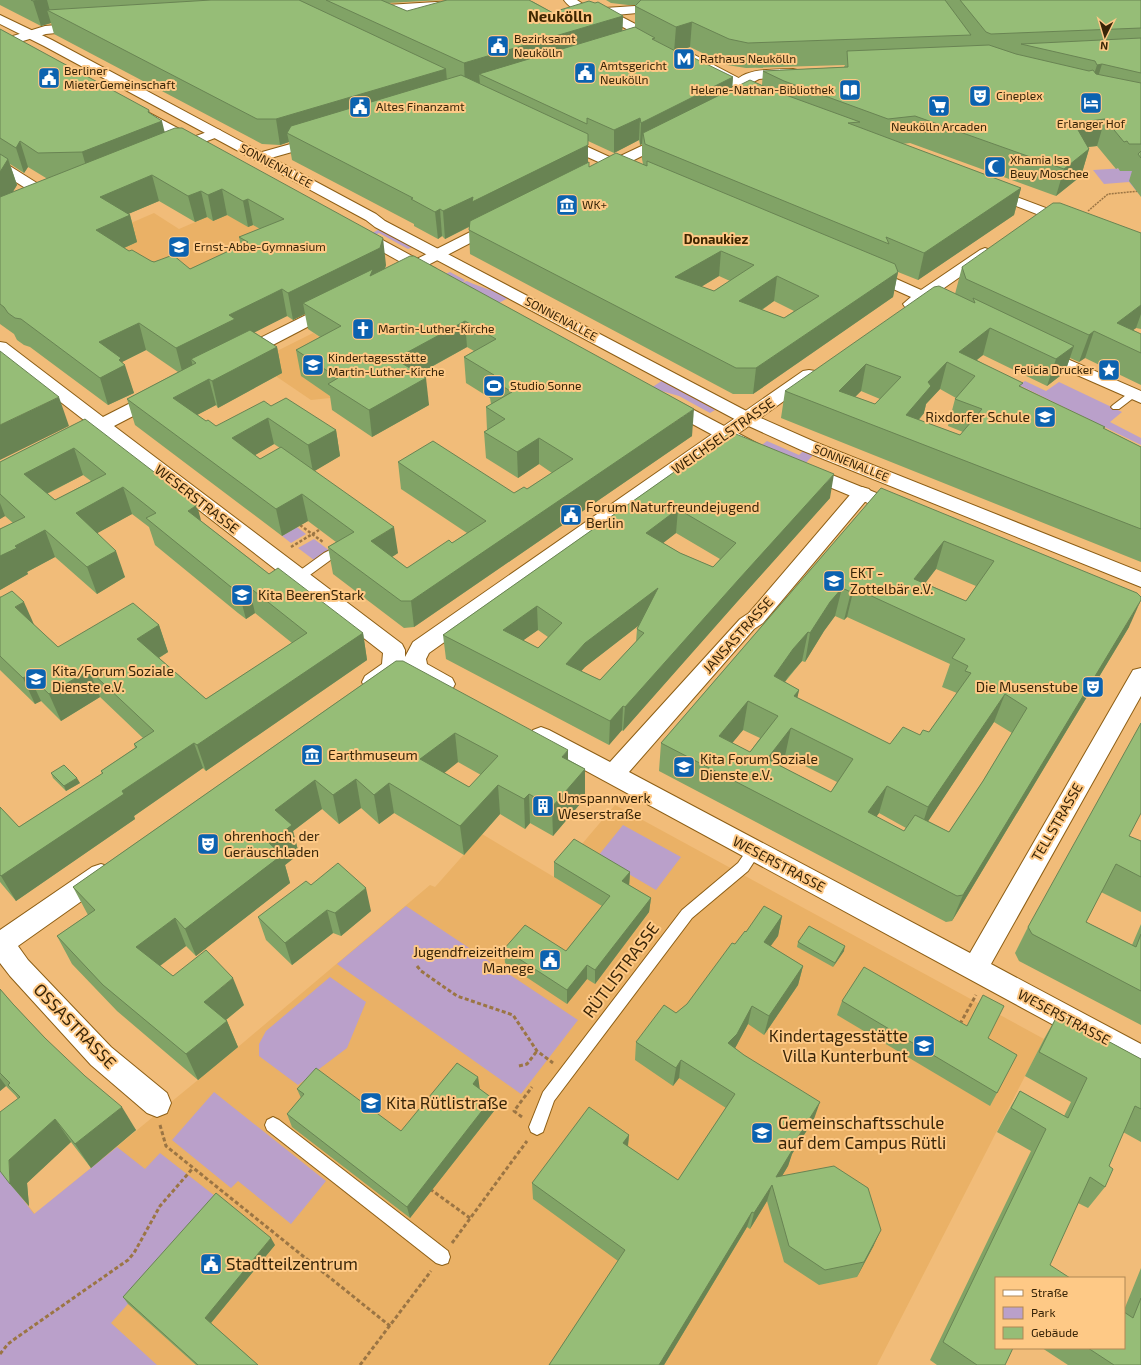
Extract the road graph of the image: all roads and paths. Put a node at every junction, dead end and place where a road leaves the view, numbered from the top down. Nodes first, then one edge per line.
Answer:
1 (570, 0) edge
2 (582, 0) edge
3 (465, 4) edge
4 (674, 8) edge
5 (362, 11) edge
6 (598, 17) junction
7 (0, 19) edge
8 (96, 26) edge
9 (0, 33) edge
10 (30, 34) junction
11 (6, 42) edge
12 (26, 49) edge
13 (808, 73) edge
14 (716, 81) junction
15 (739, 84) junction
16 (744, 99) junction
17 (123, 103) edge
18 (202, 126) junction
19 (678, 132) edge
20 (215, 133) junction
21 (546, 133) edge
22 (180, 135) junction
23 (334, 135) edge
24 (193, 142) junction
25 (210, 151) edge
26 (260, 157) junction
27 (614, 165) junction
28 (0, 166) edge
29 (592, 176) edge
30 (644, 178) edge
31 (981, 185) edge
32 (1141, 191) edge
33 (25, 196) edge
34 (1046, 210) junction
35 (509, 218) edge
36 (1085, 219) joint
37 (1031, 221) edge
38 (348, 227) edge
39 (994, 246) edge
40 (437, 254) junction
41 (417, 265) junction
42 (854, 266) edge
43 (445, 280) edge
44 (384, 282) edge
45 (923, 296) junction
46 (343, 303) edge
47 (947, 308) edge
48 (900, 312) edge
49 (1027, 345) edge
50 (0, 347) edge
51 (228, 360) edge
52 (824, 365) edge
53 (174, 388) edge
54 (655, 396) edge
55 (1137, 396) edge
56 (1116, 407) dead end
57 (748, 419) junction
58 (102, 425) junction
59 (725, 435) junction
60 (75, 438) edge
61 (770, 456) edge
62 (791, 465) edge
63 (862, 494) junction
64 (915, 515) edge
65 (319, 530) edge
66 (332, 553) dead end
67 (274, 558) junction
68 (299, 577) junction
69 (1141, 580) edge
70 (1141, 676) edge
71 (463, 694) edge
72 (354, 696) edge
73 (523, 726) edge
74 (613, 775) junction
75 (754, 851) junction
76 (119, 860) edge
77 (0, 943) edge
78 (417, 966) dead end
79 (976, 969) junction
80 (976, 995) dead end
81 (958, 1028) edge
82 (537, 1051) junction
83 (1141, 1058) edge
84 (519, 1066) dead end
85 (567, 1072) junction
86 (532, 1087) dead end
87 (157, 1103) dead end
88 (514, 1111) dead end
89 (273, 1125) dead end
90 (537, 1127) dead end
91 (166, 1146) dead end
92 (193, 1168) junction
93 (427, 1187) edge
94 (470, 1218) dead end
95 (442, 1256) dead end
96 (390, 1326) dead end
97 (0, 1354) edge

1 - 6 street
2 - 6 street
3 - 5 street
4 - 6 street
6 - 14 street
6 - 15 street
7 - 10 street, SONNENALLEE
8 - 10 street
9 - 11 street
10 - 11 street
10 - 18 street, SONNENALLEE
11 - 12 street
13 - 15 street
14 - 15 street
14 - 16 street
15 - 16 street
15 - 16 street
17 - 22 street
18 - 20 street, SONNENALLEE
18 - 22 street
19 - 27 street
20 - 24 street
20 - 26 street, SONNENALLEE
21 - 27 street
22 - 24 street
22 - 24 street
23 - 26 street
24 - 25 street
26 - 40 street, SONNENALLEE
27 - 29 street
27 - 30 street
28 - 33 street
31 - 34 street
32 - 36 path
34 - 36 street
34 - 37 street
35 - 40 street
38 - 41 street
39 - 45 street
40 - 41 street
40 - 57 street, SONNENALLEE
41 - 43 street
41 - 44 street
42 - 45 street
45 - 47 street
45 - 48 street
46 - 51 street
49 - 55 street
50 - 58 street, WESERSTRASSE
52 - 57 street, WEICHSELSTRASSE
53 - 58 street
54 - 59 street
55 - 56 lane
57 - 59 street, WEICHSELSTRASSE
57 - 69 street, SONNENALLEE
58 - 60 street
58 - 67 street, WESERSTRASSE
59 - 61 street
59 - 71 street, WEICHSELSTRASSE
62 - 63 street, SONNENALLEE
63 - 64 street, SONNENALLEE
63 - 74 street, JANSASTRASSE
65 - 67 path
66 - 68 lane
67 - 68 street, WESERSTRASSE
68 - 72 street, WESERSTRASSE
70 - 79 street, TELLSTRASSE
73 - 74 street, WESERSTRASSE
74 - 75 street, WESERSTRASSE
75 - 79 street, WESERSTRASSE
75 - 85 lane, RÜTLISTRASSE
76 - 77 street
77 - 87 street, OSSASTRASSE
78 - 82 path
79 - 83 street, WESERSTRASSE
80 - 81 path
82 - 84 path
82 - 85 path
85 - 90 lane, RÜTLISTRASSE
86 - 88 path
89 - 95 lane
91 - 92 path
92 - 96 path
92 - 97 path
93 - 94 path

